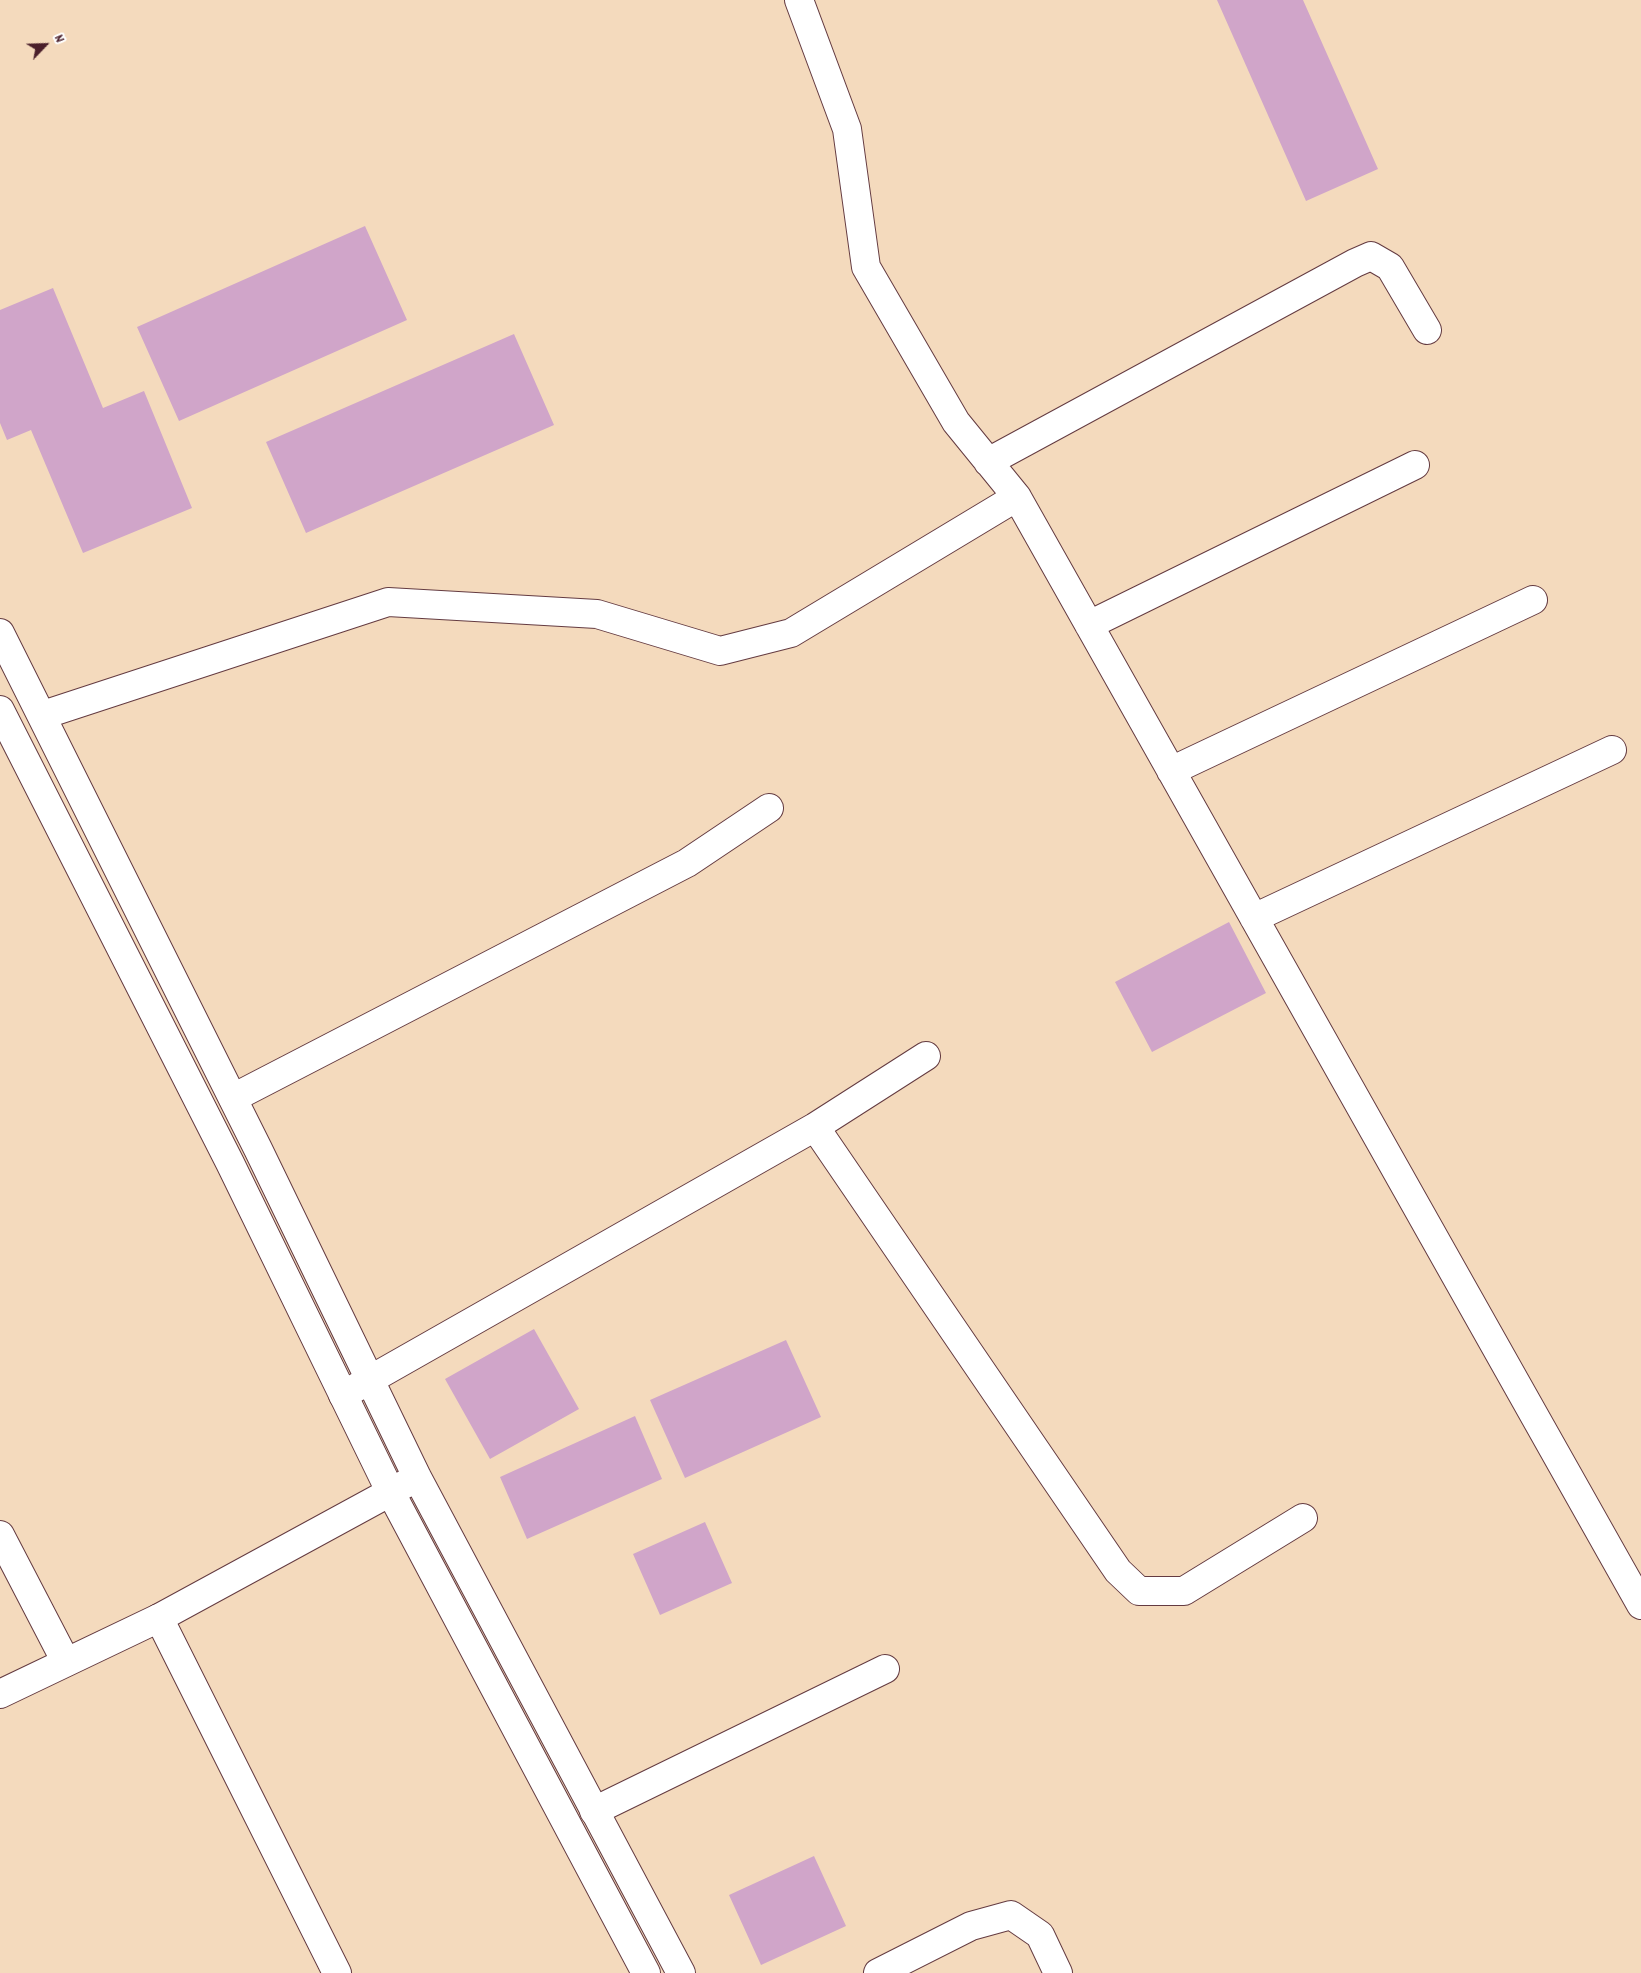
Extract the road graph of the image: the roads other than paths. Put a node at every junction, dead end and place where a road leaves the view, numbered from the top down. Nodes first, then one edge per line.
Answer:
1 (799, 0) edge
2 (1427, 330) dead end
3 (988, 462) junction
4 (1415, 465) dead end
5 (1017, 498) junction
6 (1533, 600) dead end
7 (1089, 625) junction
8 (0, 633) edge
9 (43, 715) junction
10 (5, 720) edge
11 (1612, 750) dead end
12 (1171, 770) junction
13 (769, 808) dead end
14 (1254, 918) junction
15 (926, 1056) dead end
16 (232, 1098) junction
17 (815, 1127) junction
18 (370, 1380) junction
19 (343, 1395) junction
20 (418, 1477) junction
21 (390, 1491) junction
22 (1303, 1518) dead end
23 (0, 1535) edge
24 (1641, 1605) edge
25 (159, 1618) junction
26 (66, 1662) junction
27 (885, 1670) dead end
28 (0, 1694) edge
29 (594, 1811) junction
30 (337, 1973) edge
31 (646, 1973) edge
32 (681, 1973) edge
33 (878, 1973) edge
34 (1058, 1973) edge

1 - 3 street
2 - 3 street
3 - 5 street
4 - 7 street
5 - 7 street
5 - 9 street
6 - 12 street
7 - 12 street
8 - 9 street
9 - 10 street
9 - 16 street
9 - 18 street
10 - 19 street
11 - 14 street
12 - 14 street
13 - 16 street
14 - 24 street
15 - 17 street
16 - 18 street
17 - 18 street
17 - 22 street
18 - 19 street
18 - 20 street
19 - 21 street
20 - 21 street
20 - 29 street
21 - 25 street
21 - 31 street
23 - 26 street
25 - 26 street
25 - 30 street
26 - 28 street
27 - 29 street
29 - 32 street
33 - 34 street

